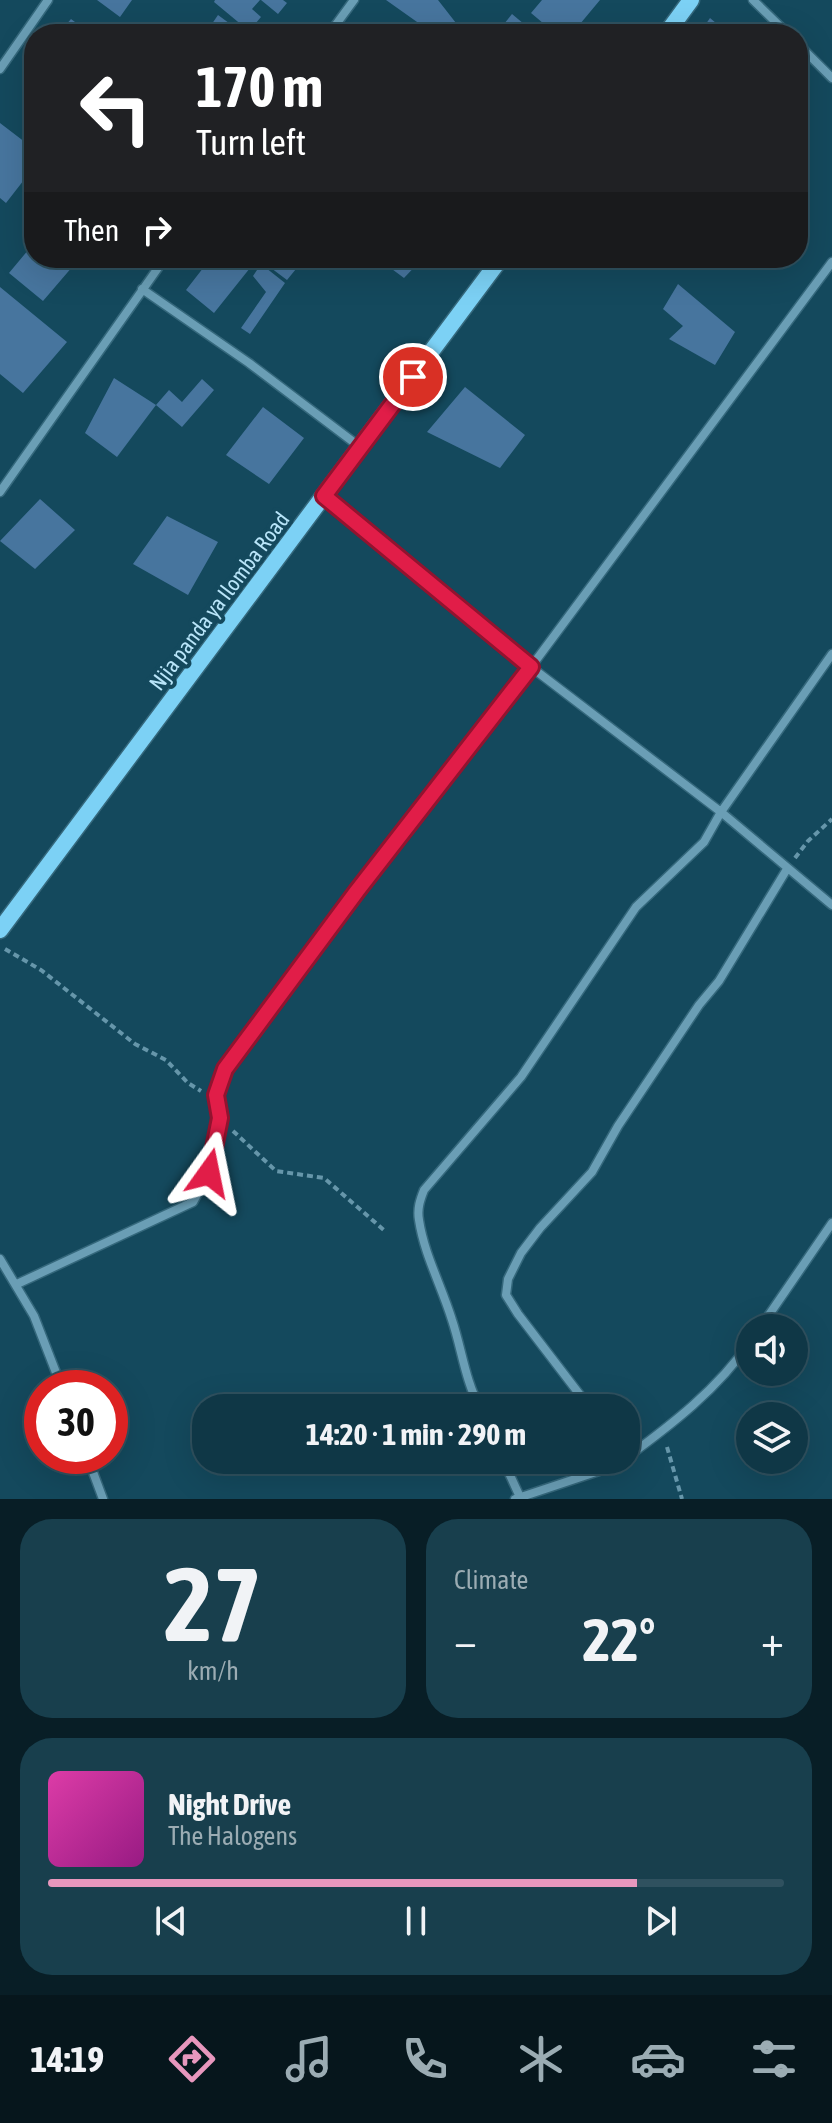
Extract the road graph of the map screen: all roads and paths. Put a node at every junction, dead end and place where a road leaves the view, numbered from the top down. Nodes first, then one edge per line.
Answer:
1 (48, 0) edge
2 (354, 0) edge
3 (691, 0) edge
4 (753, 0) edge
5 (31, 24) edge
6 (336, 24) edge
7 (673, 24) edge
8 (778, 24) edge
9 (24, 34) edge
10 (808, 53) edge
11 (0, 69) edge
12 (830, 73) edge
13 (832, 262) edge
14 (158, 268) edge
15 (494, 268) edge
16 (142, 289) junction
17 (361, 448) junction
18 (0, 492) edge
19 (324, 496) junction
20 (832, 654) edge
21 (531, 667) junction
22 (721, 812) junction
23 (832, 819) edge
24 (787, 869) junction
25 (832, 905) edge
26 (1, 925) edge
27 (0, 946) edge
28 (216, 1095) junction
29 (220, 1118) junction
30 (832, 1223) edge
31 (385, 1231) dead end
32 (0, 1259) edge
33 (17, 1284) junction
34 (770, 1314) edge
35 (736, 1359) edge
36 (55, 1370) edge
37 (474, 1394) edge
38 (579, 1394) edge
39 (662, 1430) junction
40 (640, 1447) edge
41 (94, 1474) edge
42 (509, 1474) edge
43 (590, 1474) edge
44 (518, 1498) edge
45 (103, 1499) edge
46 (682, 1499) edge

1 - 5 street
2 - 6 street
3 - 7 main road
4 - 8 street
9 - 11 street
10 - 12 street
13 - 21 street
14 - 16 street
15 - 17 main road, Njia panda ya Ilomba Road
16 - 17 street
16 - 18 street
17 - 19 main road, Njia panda ya Ilomba Road
19 - 21 street
19 - 26 main road, Njia panda ya Ilomba Road
20 - 22 street
21 - 22 street
21 - 28 street
22 - 24 street
22 - 37 street
23 - 24 path
24 - 25 street
24 - 38 street
27 - 28 path
28 - 29 street
29 - 31 path
29 - 33 street
30 - 34 street
32 - 33 street
33 - 36 street
35 - 39 street
39 - 40 street
39 - 46 path
41 - 45 street
42 - 44 street
43 - 44 street

